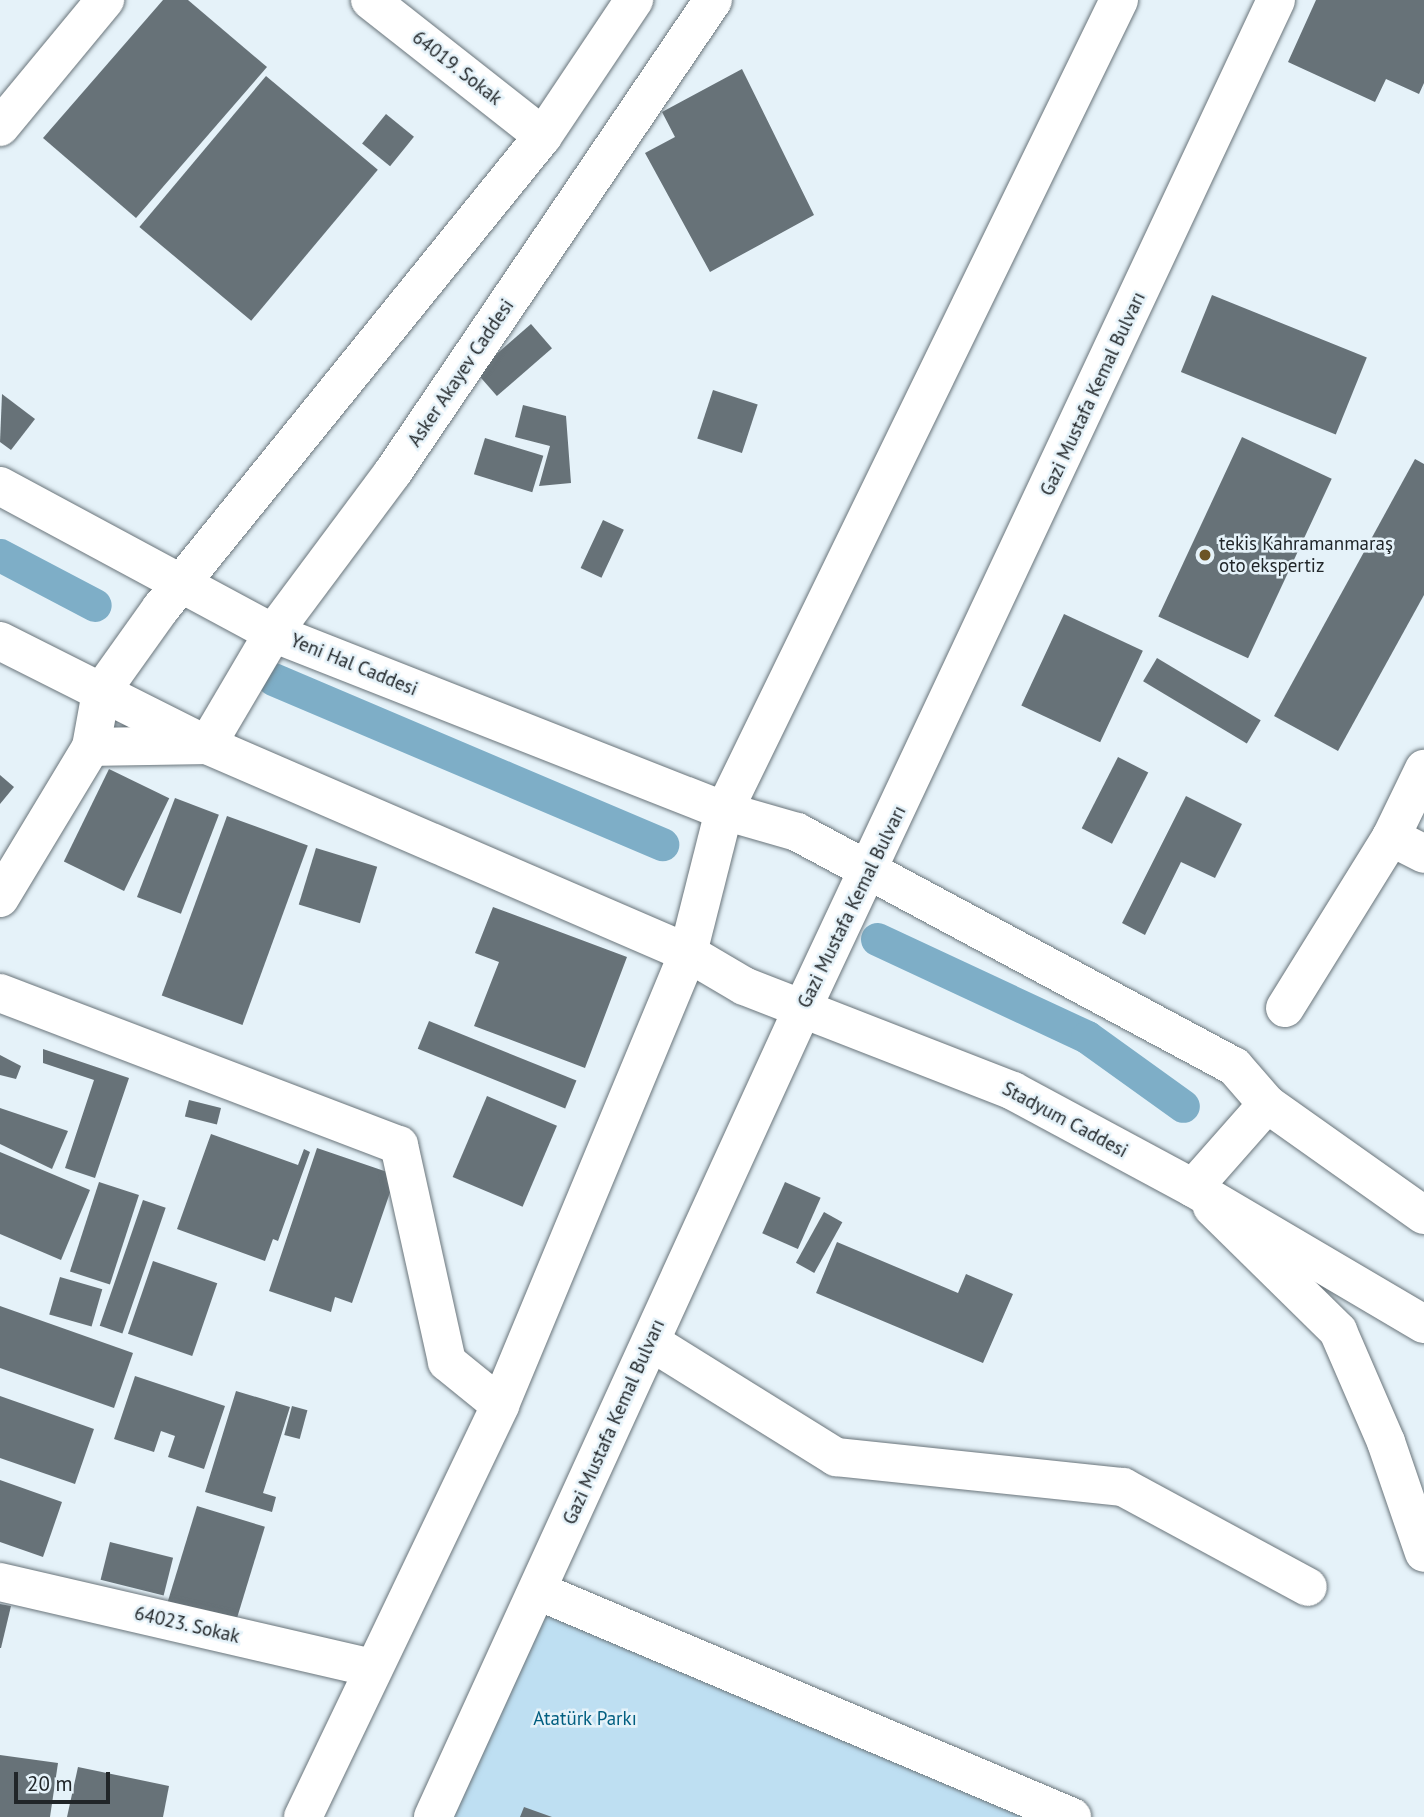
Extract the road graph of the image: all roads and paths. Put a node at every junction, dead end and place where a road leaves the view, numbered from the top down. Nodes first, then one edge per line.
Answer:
1 (105, 0) edge
2 (370, 0) edge
3 (634, 0) edge
4 (713, 0) edge
5 (1119, 0) edge
6 (1276, 0) edge
7 (0, 127) edge
8 (543, 136) junction
9 (0, 486) edge
10 (183, 585) junction
11 (273, 633) junction
12 (0, 640) edge
13 (100, 692) junction
14 (207, 745) junction
15 (91, 747) junction
16 (1424, 769) edge
17 (724, 811) junction
18 (1408, 845) edge
19 (870, 872) junction
20 (0, 898) edge
21 (688, 953) junction
22 (0, 993) edge
23 (804, 1005) junction
24 (1285, 1008) dead end
25 (1267, 1104) junction
26 (1193, 1188) junction
27 (1424, 1215) edge
28 (1424, 1324) edge
29 (651, 1342) junction
30 (500, 1405) junction
31 (1424, 1553) edge
32 (0, 1582) edge
33 (1308, 1587) dead end
34 (538, 1591) junction
35 (373, 1668) junction
36 (303, 1817) edge
37 (433, 1817) edge
38 (1072, 1817) edge

1 - 7 main road
2 - 8 main road, 64019. Sokak
3 - 8 main road
4 - 11 main road, Asker Akayev Caddesi
5 - 17 main road
6 - 19 main road, Gazi Mustafa Kemal Bulvarı
8 - 10 main road
9 - 10 main road, Yeni Hal Caddesi
10 - 11 main road, Yeni Hal Caddesi
10 - 13 main road
11 - 14 main road, Asker Akayev Caddesi
11 - 17 main road, Yeni Hal Caddesi
12 - 13 main road
13 - 14 main road
13 - 15 main road
14 - 15 main road
14 - 21 main road
15 - 20 main road
16 - 18 main road
17 - 19 main road
17 - 21 main road
18 - 24 main road
19 - 23 main road, Gazi Mustafa Kemal Bulvarı
19 - 25 main road
21 - 23 main road, Stadyum Caddesi
21 - 30 main road
22 - 30 main road
23 - 26 main road, Stadyum Caddesi
23 - 29 main road, Gazi Mustafa Kemal Bulvarı
25 - 26 main road
25 - 27 main road
26 - 28 main road, Stadyum Caddesi
26 - 31 main road
29 - 33 main road
29 - 34 main road, Gazi Mustafa Kemal Bulvarı
30 - 35 main road
32 - 35 main road, 64023. Sokak
34 - 37 main road, Gazi Mustafa Kemal Bulvarı
34 - 38 main road
35 - 36 main road

